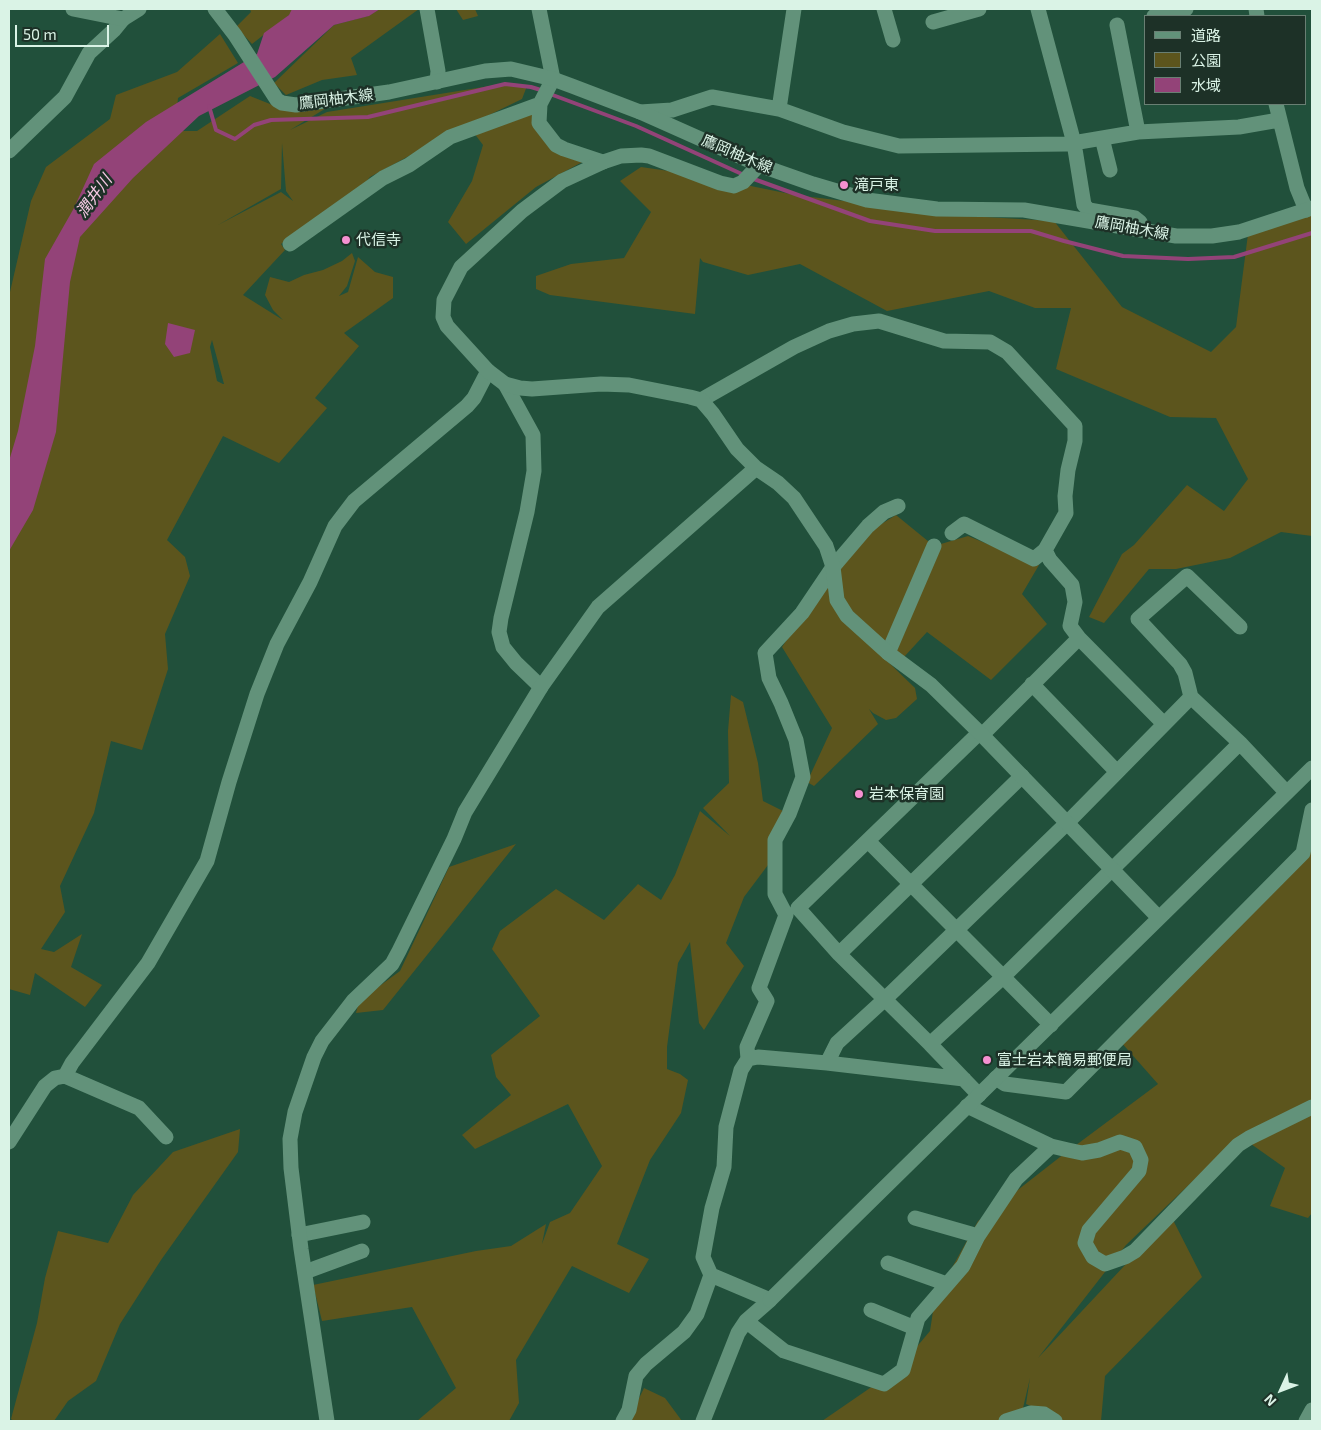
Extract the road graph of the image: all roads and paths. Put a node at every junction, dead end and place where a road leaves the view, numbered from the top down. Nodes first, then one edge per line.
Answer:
1 (73, 9) edge
2 (139, 9) edge
3 (215, 9) edge
4 (427, 9) edge
5 (539, 9) edge
6 (794, 9) edge
7 (884, 9) edge
8 (979, 9) edge
9 (1038, 9) edge
10 (1186, 9) edge
11 (1159, 15) edge
12 (123, 19) junction
13 (933, 21) edge
14 (1116, 25) dead end
15 (893, 40) dead end
16 (553, 79) junction
17 (437, 82) junction
18 (540, 104) junction
19 (1276, 105) edge
20 (779, 109) junction
21 (640, 112) junction
22 (1279, 120) junction
23 (1138, 132) junction
24 (1102, 138) junction
25 (1074, 143) junction
26 (9, 151) edge
27 (603, 162) junction
28 (759, 165) junction
29 (1110, 170) dead end
30 (1309, 209) edge
31 (1144, 230) junction
32 (290, 244) dead end
33 (488, 371) junction
34 (505, 384) junction
35 (701, 400) junction
36 (756, 468) junction
37 (898, 506) dead end
38 (952, 533) dead end
39 (934, 546) dead end
40 (1045, 550) junction
41 (834, 567) junction
42 (1240, 627) dead end
43 (1079, 638) junction
44 (888, 653) junction
45 (1032, 684) junction
46 (541, 687) junction
47 (1191, 697) junction
48 (1164, 724) junction
49 (981, 734) junction
50 (1240, 743) junction
51 (1312, 768) edge
52 (1117, 772) junction
53 (1022, 776) junction
54 (1286, 792) junction
55 (1312, 810) edge
56 (1068, 823) junction
57 (868, 840) junction
58 (1112, 870) junction
59 (912, 885) junction
60 (1159, 918) junction
61 (956, 930) junction
62 (839, 954) junction
63 (1003, 977) junction
64 (885, 999) junction
65 (1051, 1025) junction
66 (930, 1044) junction
67 (748, 1059) junction
68 (827, 1063) junction
69 (65, 1076) junction
70 (964, 1078) junction
71 (996, 1078) junction
72 (979, 1094) junction
73 (967, 1106) junction
74 (1312, 1107) edge
75 (166, 1137) dead end
76 (9, 1142) edge
77 (1051, 1146) junction
78 (915, 1218) dead end
79 (363, 1222) dead end
80 (299, 1234) junction
81 (978, 1236) junction
82 (362, 1251) dead end
83 (888, 1263) dead end
84 (305, 1272) junction
85 (711, 1275) junction
86 (947, 1284) junction
87 (770, 1300) junction
88 (871, 1310) dead end
89 (746, 1321) junction
90 (915, 1328) junction
91 (1312, 1410) edge
92 (327, 1421) edge
93 (623, 1421) edge
94 (703, 1421) edge
95 (1006, 1421) edge
96 (1055, 1421) edge
97 (1306, 1421) edge

1 - 12 street
2 - 12 street
3 - 17 street, 鷹岡柚木線
4 - 17 street
5 - 16 street
6 - 20 street
7 - 15 street
8 - 13 street
9 - 25 street
10 - 11 street
12 - 26 street
14 - 23 street
16 - 17 street, 鷹岡柚木線
16 - 18 street
16 - 21 street, 鷹岡柚木線
18 - 27 street
18 - 32 street
19 - 22 street
20 - 21 street
20 - 25 street
21 - 28 street, 鷹岡柚木線
22 - 23 street
22 - 30 street
23 - 24 street
24 - 25 street
24 - 29 street
25 - 31 street
27 - 28 street
27 - 33 street
28 - 31 street, 鷹岡柚木線
30 - 31 street, 鷹岡柚木線
33 - 34 street
33 - 69 street
34 - 35 street
34 - 46 street
35 - 36 street
35 - 40 street
36 - 41 street
36 - 46 street
37 - 41 street
38 - 40 street
39 - 44 street
40 - 43 street
41 - 44 street
41 - 67 street
42 - 47 street
43 - 45 street
43 - 48 street
44 - 49 street
45 - 49 street
45 - 52 street
46 - 80 street
47 - 48 street
47 - 50 street
48 - 52 street
49 - 53 street
49 - 57 street
50 - 54 street
50 - 58 street
51 - 54 street
52 - 56 street
53 - 56 street
53 - 59 street
54 - 60 street
55 - 71 street
56 - 58 street
56 - 61 street
57 - 59 street
57 - 62 street
58 - 60 street
58 - 63 street
59 - 61 street
59 - 62 street
60 - 65 street
61 - 63 street
61 - 64 street
62 - 64 street
63 - 65 street
63 - 66 street
64 - 66 street
64 - 68 street
65 - 71 street
66 - 70 street
67 - 68 street
67 - 85 street
68 - 70 street
69 - 75 street
69 - 76 street
70 - 72 street
71 - 72 street
72 - 73 street
73 - 77 street
73 - 87 street
74 - 77 street
77 - 81 street
78 - 81 street
79 - 80 street
80 - 84 street
81 - 86 street
82 - 84 street
83 - 86 street
84 - 92 street
85 - 87 street
85 - 93 street
86 - 90 street
87 - 89 street
88 - 90 street
89 - 90 street
89 - 94 street
91 - 97 street
95 - 96 street

